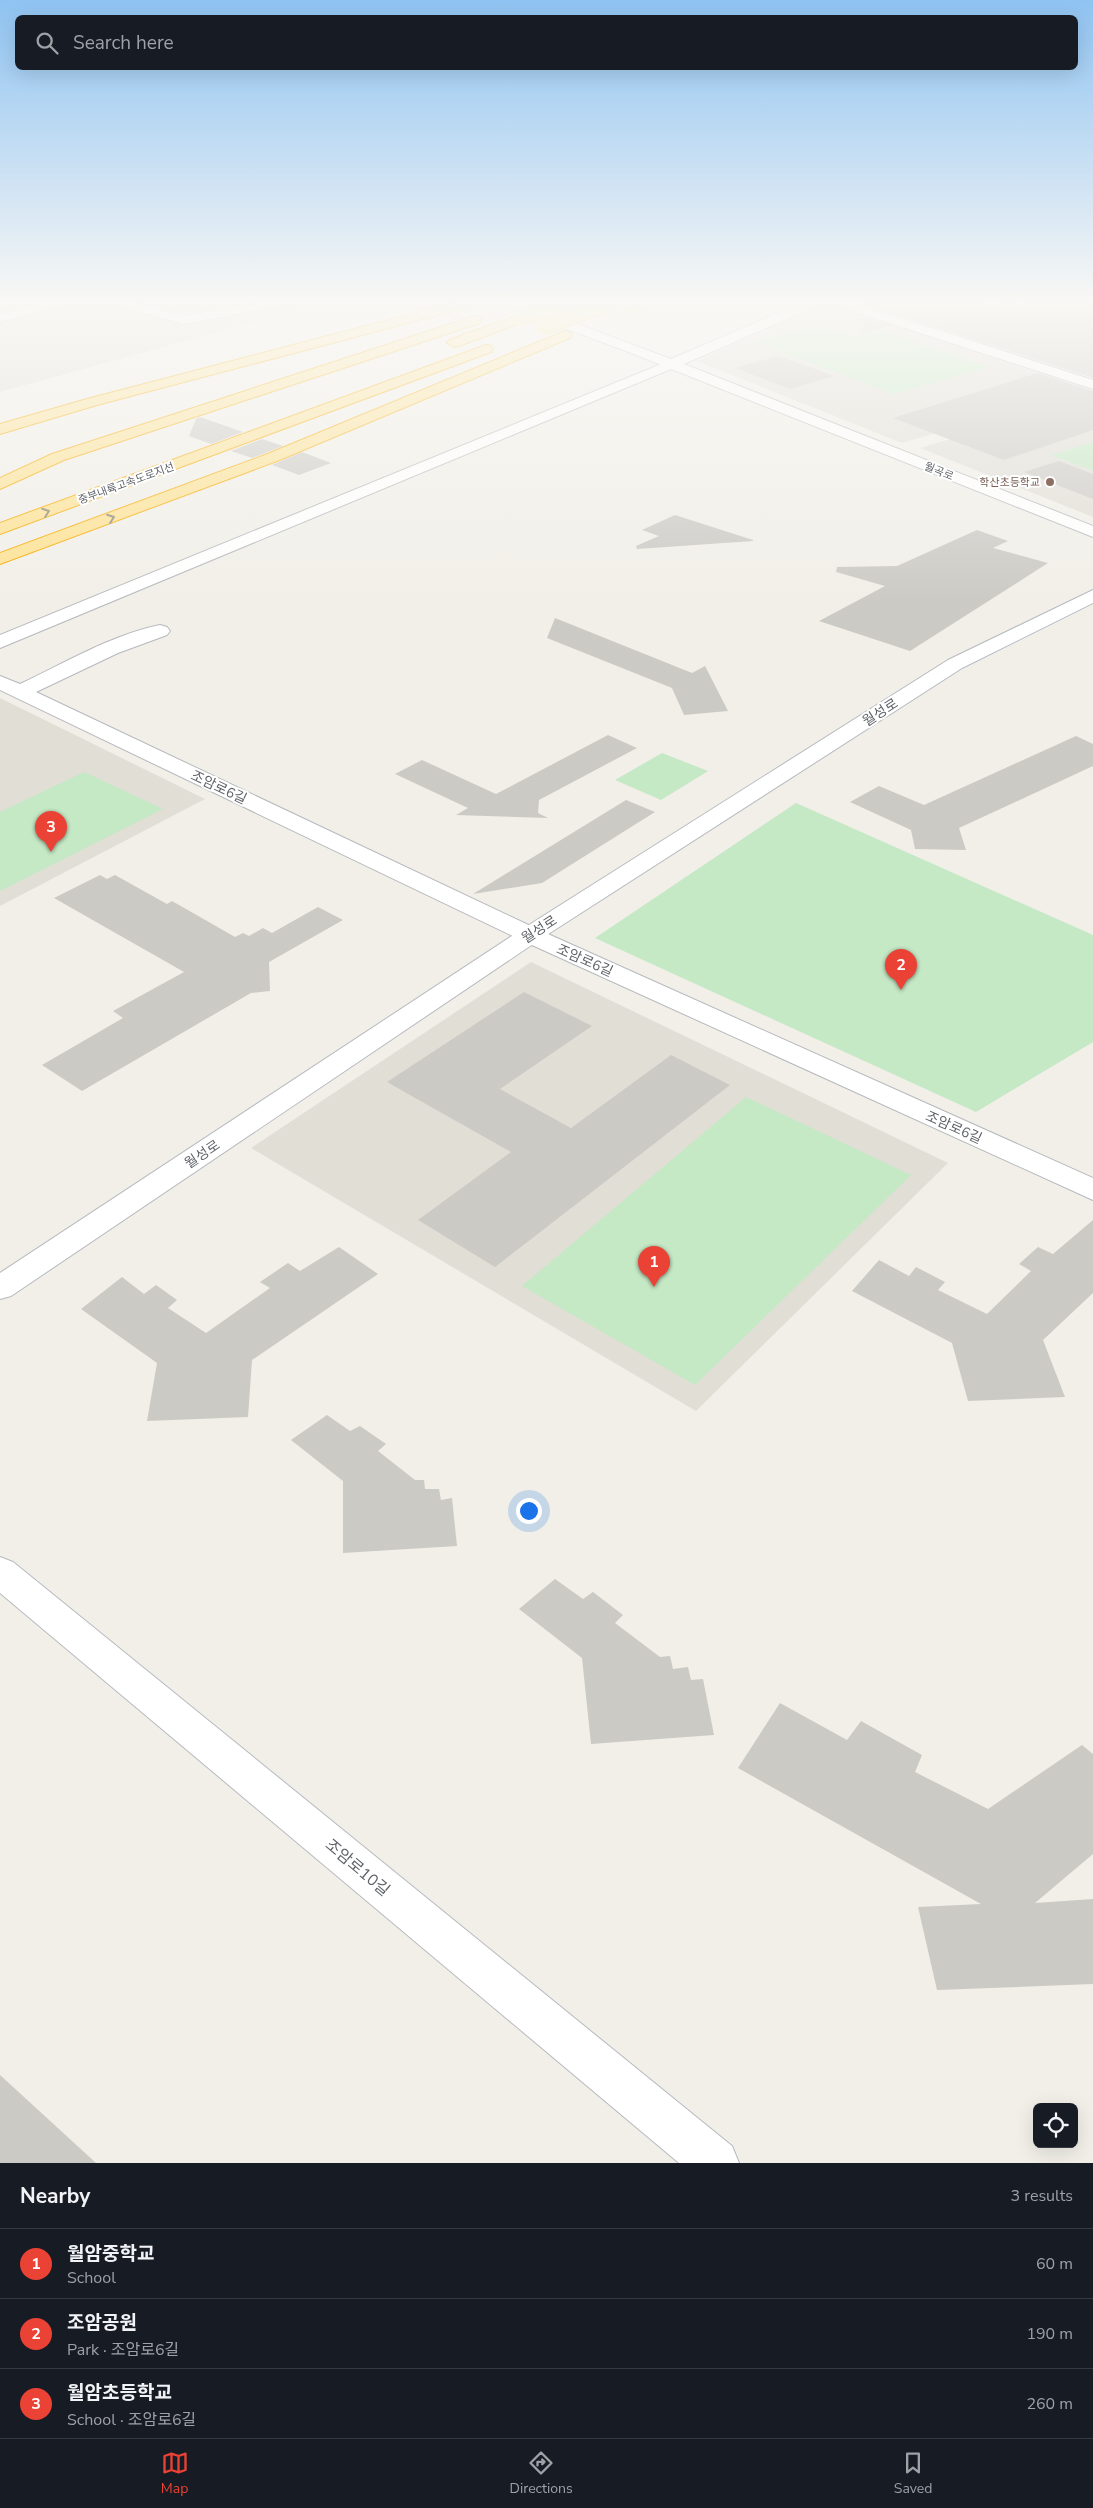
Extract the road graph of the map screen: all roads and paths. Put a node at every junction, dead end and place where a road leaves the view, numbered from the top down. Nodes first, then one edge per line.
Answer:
1 (92, 402) edge
2 (221, 402) edge
3 (343, 402) edge
4 (405, 402) edge
5 (579, 402) edge
6 (766, 402) edge
7 (0, 430) edge
8 (0, 484) edge
9 (0, 529) edge
10 (1093, 532) edge
11 (0, 559) edge
12 (1093, 596) edge
13 (160, 631) dead end
14 (0, 642) edge
15 (10, 687) edge
16 (530, 935) junction
17 (1093, 1190) edge
18 (0, 1288) edge
19 (0, 1572) edge
20 (715, 2163) edge

1 - 7 highway
2 - 8 highway
9 -> 3 highway, 중부내륙고속도로지선
11 -> 4 highway
5 - 14 street
6 - 10 street, 월곡로
12 - 16 street, 월성로
13 - 15 street
15 - 16 street, 조암로6길
16 - 17 street, 조암로6길
16 - 18 street, 월성로
19 - 20 street, 조암로10길

